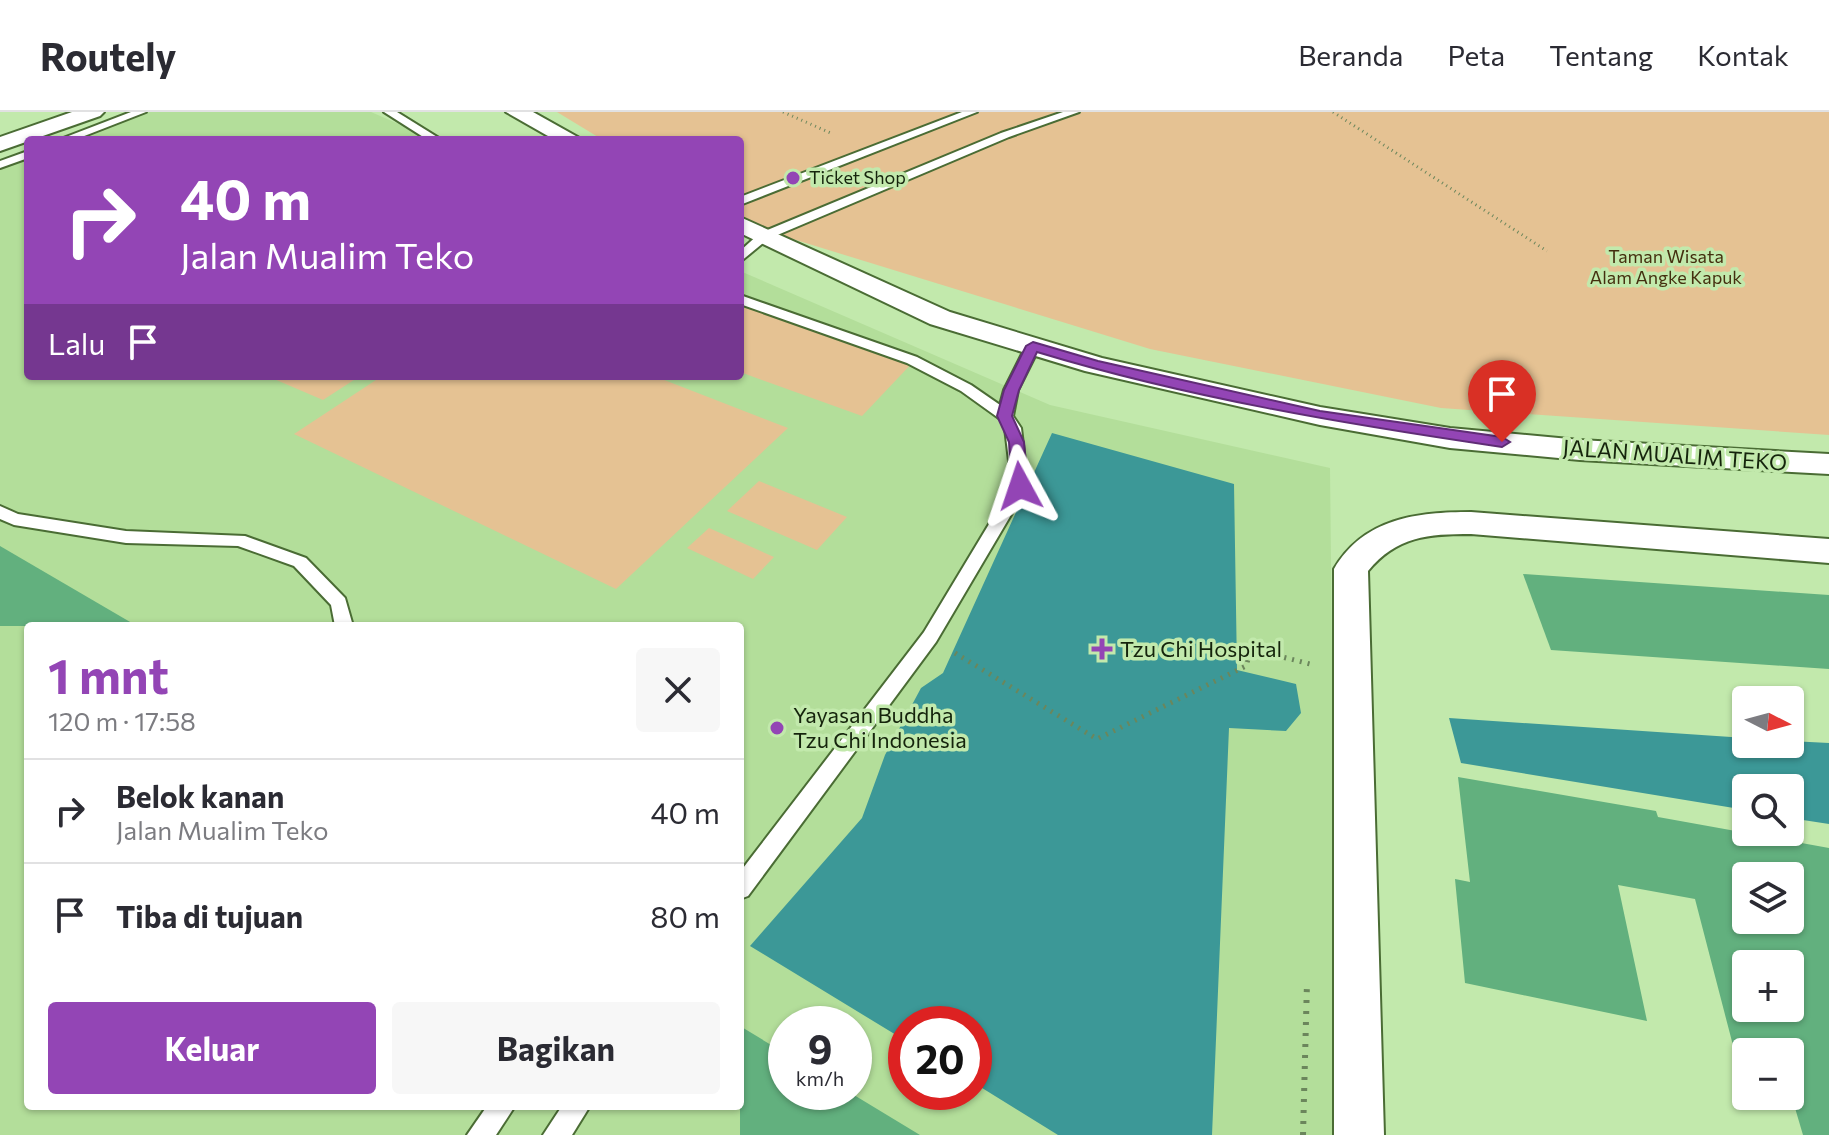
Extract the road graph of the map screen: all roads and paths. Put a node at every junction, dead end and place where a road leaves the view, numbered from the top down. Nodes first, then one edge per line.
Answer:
1 (62, 112) edge
2 (93, 112) edge
3 (141, 112) edge
4 (389, 112) edge
5 (517, 112) edge
6 (972, 112) edge
7 (1074, 112) edge
8 (1333, 112) edge
9 (0, 134) edge
10 (75, 136) edge
11 (429, 136) edge
12 (564, 136) edge
13 (0, 144) edge
14 (24, 156) edge
15 (0, 165) edge
16 (744, 199) edge
17 (752, 230) edge
18 (744, 249) edge
19 (1547, 251) dead end
20 (744, 300) edge
21 (1033, 346) junction
22 (1005, 416) junction
23 (1829, 464) edge
24 (0, 512) edge
25 (1829, 551) edge
26 (343, 622) edge
27 (949, 649) dead end
28 (1313, 680) dead end
29 (744, 884) edge
30 (1307, 978) dead end
31 (500, 1110) edge
32 (575, 1110) edge
33 (480, 1135) edge
34 (556, 1135) edge
35 (1303, 1135) edge
36 (1359, 1135) edge

1 - 9 street
2 - 13 street
3 - 10 lane
4 - 11 lane
5 - 12 street
6 - 16 lane
7 - 17 lane
8 - 19 path
14 - 15 lane
17 - 18 lane
17 - 21 street, JALAN MUALIM TEKO
20 - 22 lane
21 - 22 lane
21 - 23 street, JALAN MUALIM TEKO
22 - 29 lane
24 - 26 lane
25 - 36 street
27 - 28 path
30 - 35 path
31 - 33 lane
32 - 34 lane

